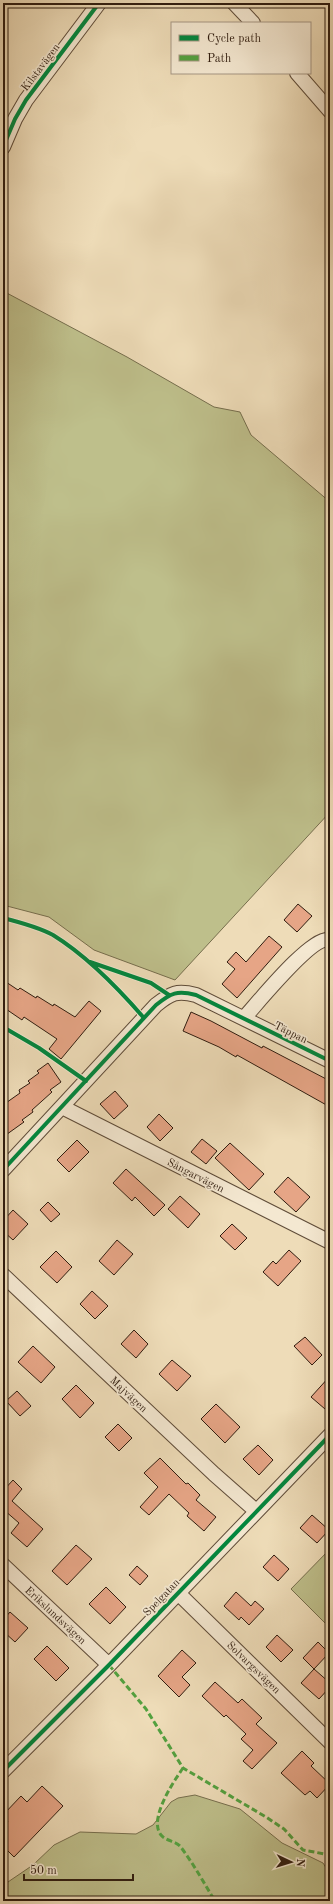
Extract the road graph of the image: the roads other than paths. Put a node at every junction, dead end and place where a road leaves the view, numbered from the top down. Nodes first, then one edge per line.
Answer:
1 (99, 3) edge
2 (234, 3) edge
3 (252, 22) edge
4 (298, 74) edge
5 (330, 111) edge
6 (3, 147) edge
7 (330, 940) edge
8 (244, 1018) junction
9 (330, 1061) edge
10 (62, 1107) junction
11 (3, 1170) edge
12 (330, 1242) edge
13 (3, 1275) edge
14 (330, 1435) edge
15 (256, 1511) junction
16 (3, 1565) edge
17 (178, 1592) junction
18 (109, 1665) junction
19 (330, 1742) edge
20 (3, 1771) edge

1 - 6 street, Kilstavägen
2 - 3 street
4 - 5 street
7 - 8 street
8 - 9 street, Täppan
8 - 10 street, Täppan
10 - 11 street, Täppan
10 - 12 street, Sångarvägen
13 - 15 street, Majvägen
14 - 15 street, Spelgatan
15 - 17 street, Spelgatan
16 - 18 street, Erikslundsvägen
17 - 18 street, Spelgatan
17 - 19 street, Solvargsvägen
18 - 20 street, Spelgatan

